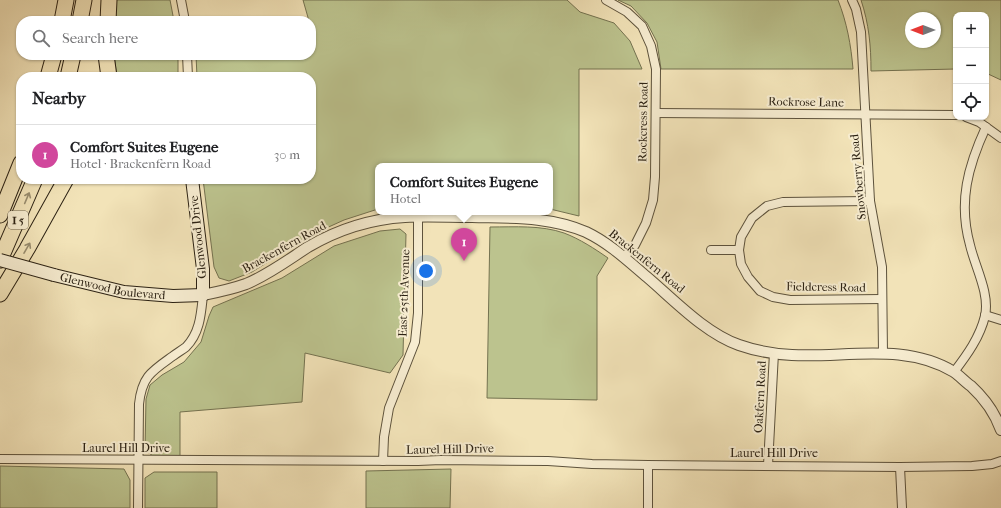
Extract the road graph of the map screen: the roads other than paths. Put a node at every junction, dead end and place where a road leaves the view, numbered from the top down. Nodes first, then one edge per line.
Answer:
1 (66, 0) edge
2 (84, 0) edge
3 (109, 0) edge
4 (181, 0) edge
5 (606, 0) edge
6 (852, 0) edge
7 (63, 16) edge
8 (81, 16) edge
9 (108, 16) edge
10 (184, 16) edge
11 (53, 60) edge
12 (72, 60) edge
13 (107, 60) edge
14 (187, 60) edge
15 (49, 72) edge
16 (69, 72) edge
17 (108, 72) edge
18 (188, 72) edge
19 (656, 113) junction
20 (866, 115) junction
21 (953, 115) edge
22 (972, 120) edge
23 (986, 127) junction
24 (1001, 138) edge
25 (16, 175) edge
26 (33, 184) edge
27 (63, 184) edge
28 (193, 184) edge
29 (870, 201) junction
30 (0, 215) edge
31 (418, 217) junction
32 (711, 250) dead end
33 (739, 250) junction
34 (624, 257) junction
35 (0, 260) edge
36 (0, 294) edge
37 (203, 295) junction
38 (882, 299) junction
39 (985, 315) junction
40 (1001, 320) edge
41 (774, 353) junction
42 (883, 354) junction
43 (954, 372) junction
44 (1001, 430) edge
45 (0, 459) edge
46 (139, 460) junction
47 (383, 461) junction
48 (1001, 461) edge
49 (768, 465) junction
50 (648, 466) junction
51 (900, 466) junction
52 (138, 508) edge
53 (648, 508) edge
54 (902, 508) edge

1 - 7 highway
2 - 8 highway
3 - 9 highway
4 - 10 street
5 - 19 street, Rockcress Road
6 - 20 street, Snowberry Road
11 - 15 highway
12 - 16 highway
13 - 17 highway
14 - 18 street
19 - 20 street, Rockrose Lane
19 - 34 street, Rockcress Road
20 - 21 street, Rockrose Lane
20 - 29 street, Snowberry Road
22 - 23 street
23 - 24 street
23 - 39 street
25 - 30 highway, I 5
35 -> 26 highway, I 5
36 -> 27 highway
28 - 37 main road, Glenwood Drive
29 - 33 street
29 - 38 street, Snowberry Road
31 - 34 street, Brackenfern Road
31 - 37 street, Brackenfern Road
31 - 47 street, East 25th Avenue
32 - 33 street
33 - 38 street, Fieldcress Road
34 - 41 street, Brackenfern Road
35 - 37 main road, Glenwood Boulevard, bridge
37 - 46 street
38 - 42 street, Snowberry Road
39 - 40 street
39 - 43 street
41 - 42 street, Brackenfern Road
41 - 49 street, Oakfern Road
42 - 43 street, Brackenfern Road
43 - 44 street, Brackenfern Road
45 - 46 street, Laurel Hill Drive
46 - 47 street, Laurel Hill Drive
46 - 52 street
47 - 50 street, Laurel Hill Drive
48 - 51 street, Laurel Hill Drive
49 - 50 street, Laurel Hill Drive
49 - 51 street, Laurel Hill Drive
50 - 53 street
51 - 54 street

